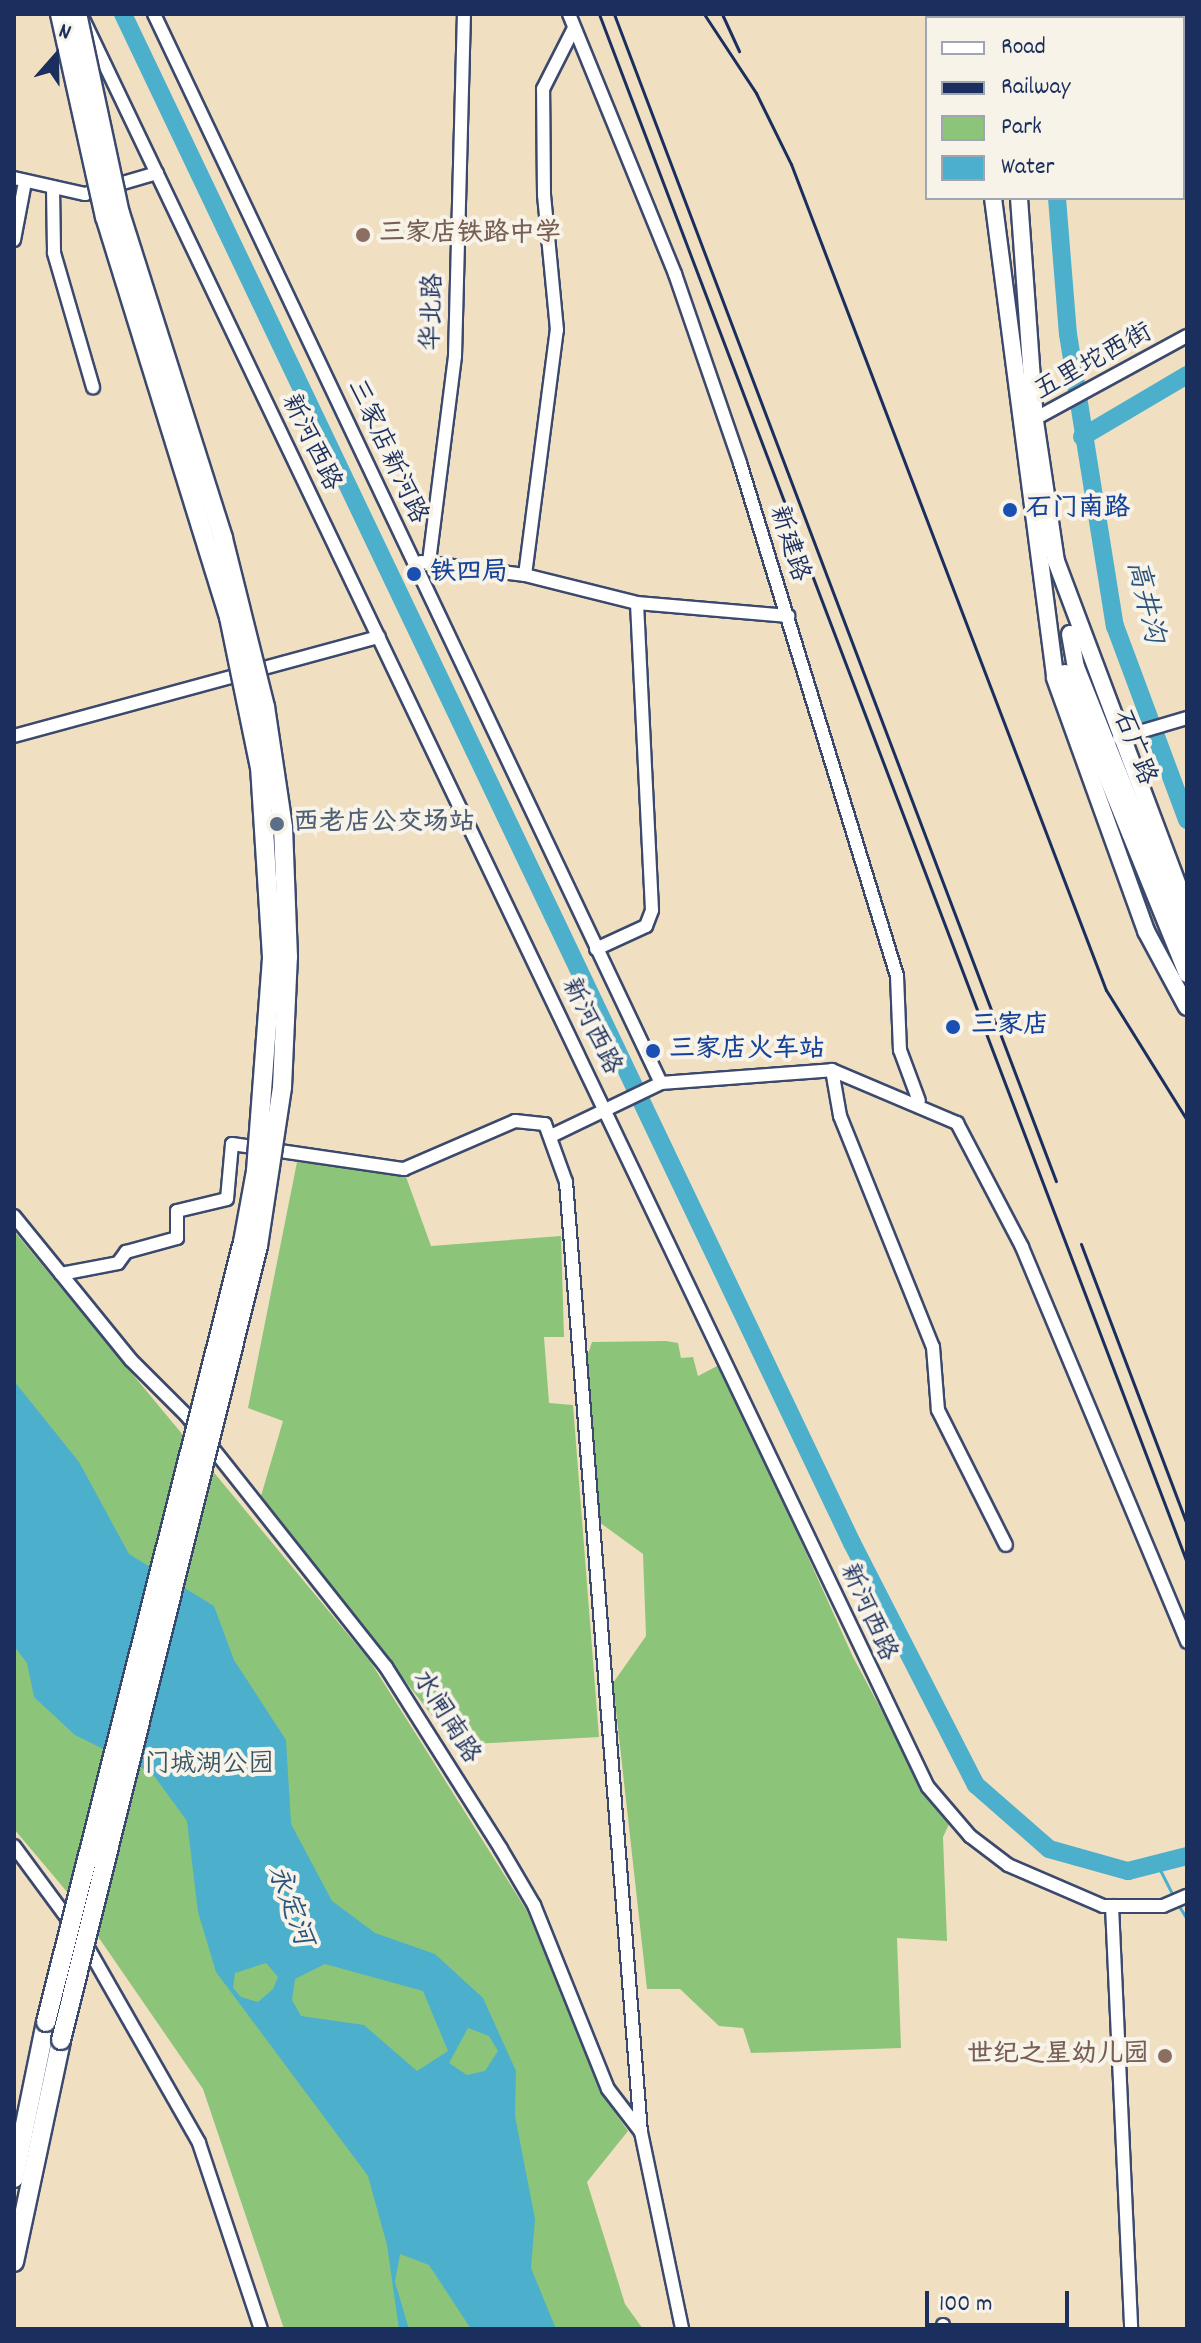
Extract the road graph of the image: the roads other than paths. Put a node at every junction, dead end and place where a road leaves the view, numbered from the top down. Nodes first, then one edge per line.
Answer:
1 (60, 14) edge
2 (79, 14) edge
3 (154, 14) edge
4 (464, 14) edge
5 (569, 14) edge
6 (574, 28) junction
7 (157, 173) junction
8 (20, 180) edge
9 (53, 187) junction
10 (993, 200) edge
11 (1019, 200) edge
12 (14, 240) edge
13 (1187, 336) edge
14 (93, 387) dead end
15 (1028, 423) junction
16 (1056, 561) junction
17 (414, 562) junction
18 (429, 562) junction
19 (525, 575) junction
20 (637, 603) junction
21 (1048, 613) junction
22 (788, 616) junction
23 (379, 637) junction
24 (1186, 718) edge
25 (14, 736) edge
26 (1119, 738) junction
27 (1187, 910) edge
28 (1187, 944) edge
29 (596, 949) junction
30 (1187, 974) edge
31 (1187, 1007) edge
32 (832, 1070) junction
33 (661, 1083) junction
34 (919, 1101) junction
35 (606, 1109) junction
36 (551, 1136) junction
37 (14, 1216) edge
38 (61, 1274) junction
39 (1006, 1545) dead end
40 (1187, 1642) edge
41 (14, 1846) edge
42 (20, 1860) edge
43 (1185, 1897) edge
44 (1112, 1906) junction
45 (641, 2132) junction
46 (14, 2178) edge
47 (14, 2262) edge
48 (261, 2329) edge
49 (682, 2329) edge
50 (1131, 2329) edge

1 - 46 highway, bridge
2 - 7 street, 新河西路
2 - 47 highway, bridge
3 - 17 street, 三家店新河路
4 - 18 street, 华北路
5 - 6 street, 新建路
6 - 19 street
6 - 22 street, 新建路
7 - 9 street
7 - 23 street, 新河西路
8 - 9 street
8 - 12 street
9 - 14 street
10 - 15 main road
11 - 15 main road
13 - 15 street, 五里坨西街
15 - 16 main road
15 - 21 main road
16 - 26 main road
16 - 28 main road, 石广路
17 - 18 street
17 - 29 street, 三家店新河路
18 - 19 street
19 - 20 street
20 - 22 street
20 - 29 street
21 - 30 main road, 石广路
21 - 31 main road
22 - 34 street, 新建路
23 - 25 street
23 - 35 street, 新河西路
24 - 26 street
26 - 27 main road
29 - 33 street, 三家店新河路
32 - 33 street
32 - 34 street
32 - 39 street
33 - 35 street
34 - 40 street
35 - 36 street
35 - 44 street, 新河西路
36 - 38 street
36 - 45 street
37 - 38 street, 水闸南路
38 - 45 street, 水闸南路
41 - 42 street
42 - 48 street
43 - 44 street, 新河西路
44 - 50 street
45 - 49 street, 水闸南路

